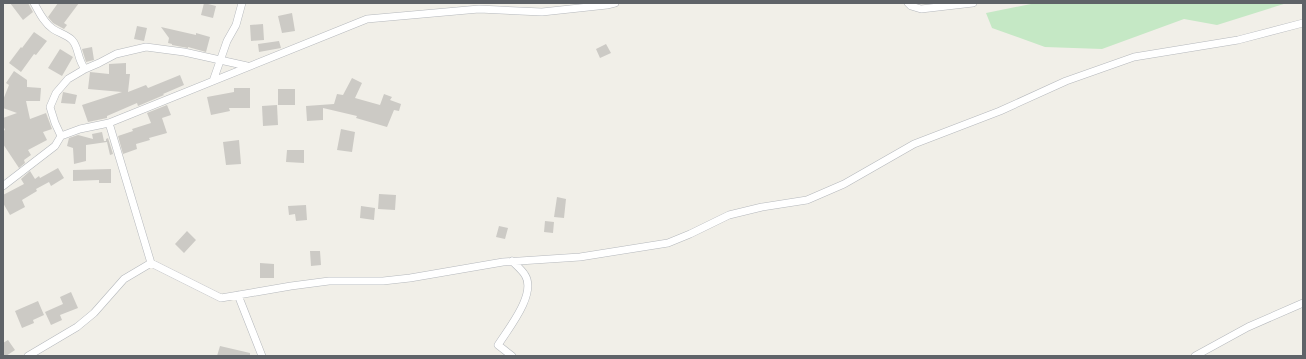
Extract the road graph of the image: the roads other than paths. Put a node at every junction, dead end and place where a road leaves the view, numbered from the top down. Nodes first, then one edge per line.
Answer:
1 (34, 3) edge
2 (242, 3) edge
3 (615, 3) edge
4 (908, 3) edge
5 (973, 3) edge
6 (1303, 23) edge
7 (220, 60) junction
8 (248, 66) junction
9 (85, 69) junction
10 (213, 81) junction
11 (109, 122) junction
12 (61, 136) junction
13 (3, 186) edge
14 (512, 261) junction
15 (151, 263) junction
16 (238, 295) junction
17 (1303, 303) edge
18 (28, 356) edge
19 (262, 356) edge
20 (512, 356) edge
21 (1195, 356) edge

1 - 9 street
2 - 7 street
3 - 8 street
4 - 5 street
6 - 14 street
7 - 8 street
7 - 9 street
7 - 10 street
8 - 10 street
9 - 12 street
10 - 11 street
11 - 12 street
11 - 15 street
12 - 13 street
14 - 16 street
14 - 20 street
15 - 16 street
15 - 18 street
16 - 19 street
17 - 21 street

